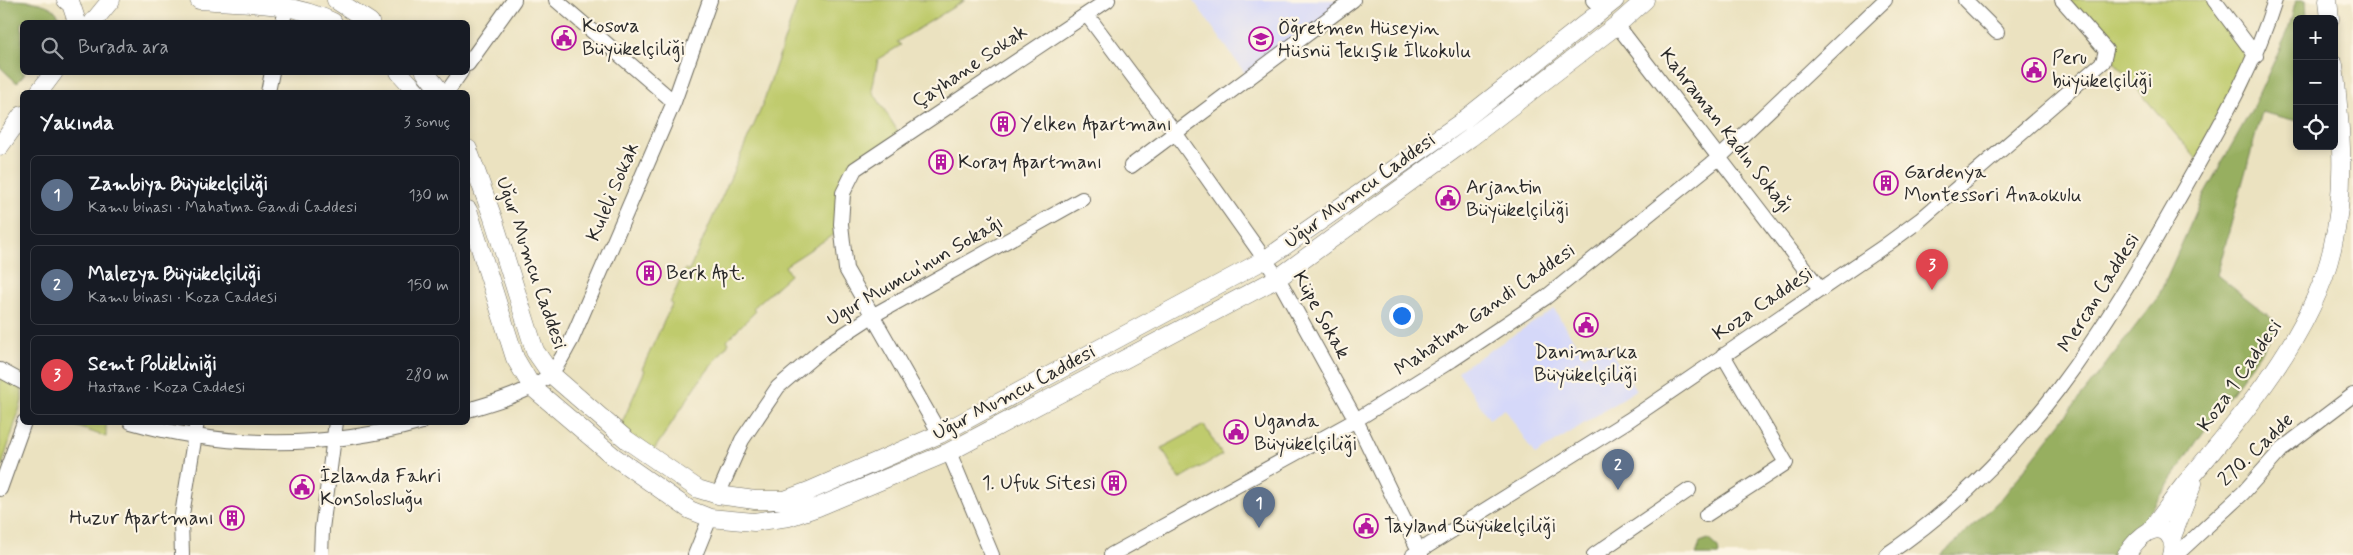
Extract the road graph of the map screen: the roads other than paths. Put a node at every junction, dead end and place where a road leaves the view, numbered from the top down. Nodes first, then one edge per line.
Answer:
1 (66, 0) edge
2 (111, 0) edge
3 (199, 0) edge
4 (336, 0) edge
5 (514, 0) edge
6 (556, 0) edge
7 (710, 0) edge
8 (1108, 0) edge
9 (1353, 0) edge
10 (1645, 0) edge
11 (1885, 0) edge
12 (1965, 0) edge
13 (2062, 0) edge
14 (2214, 0) edge
15 (2275, 0) edge
16 (2328, 0) edge
17 (1604, 3) edge
18 (286, 10) edge
19 (1087, 15) junction
20 (2330, 15) edge
21 (76, 20) edge
22 (95, 20) edge
23 (329, 20) edge
24 (367, 20) edge
25 (1617, 25) junction
26 (1997, 32) dead end
27 (2256, 56) junction
28 (470, 61) edge
29 (52, 75) edge
30 (271, 75) edge
31 (402, 75) edge
32 (427, 75) edge
33 (459, 75) edge
34 (40, 90) edge
35 (268, 90) edge
36 (415, 90) edge
37 (439, 90) edge
38 (448, 90) edge
39 (674, 102) junction
40 (2338, 103) edge
41 (20, 119) edge
42 (1176, 134) junction
43 (0, 146) edge
44 (470, 154) edge
45 (1720, 157) junction
46 (1131, 166) dead end
47 (1082, 199) dead end
48 (470, 216) edge
49 (1266, 259) junction
50 (1278, 278) junction
51 (1821, 290) junction
52 (872, 316) junction
53 (1723, 355) junction
54 (0, 370) edge
55 (551, 374) junction
56 (20, 381) edge
57 (532, 387) junction
58 (2353, 394) edge
59 (470, 409) edge
60 (1356, 420) junction
61 (23, 425) edge
62 (159, 425) edge
63 (336, 425) edge
64 (412, 425) edge
65 (196, 429) edge
66 (940, 434) junction
67 (333, 440) junction
68 (949, 452) junction
69 (2195, 473) junction
70 (0, 489) edge
71 (1689, 490) dead end
72 (718, 494) junction
73 (1706, 514) dead end
74 (2180, 517) junction
75 (710, 518) junction
76 (2214, 520) junction
77 (2150, 530) junction
78 (2172, 537) junction
79 (1418, 554) edge
80 (182, 555) edge
81 (321, 555) edge
82 (696, 555) edge
83 (992, 555) edge
84 (1111, 555) edge
85 (1594, 555) edge
86 (1886, 555) edge
87 (2126, 555) edge
88 (2172, 555) edge
89 (2176, 555) edge

1 - 21 main road
2 - 22 main road
3 - 18 main road
4 - 24 main road
5 - 28 street
6 - 39 street
7 - 39 street, Kuleli Sokak
8 - 19 street, Çayhane Sokak
9 - 42 street
10 - 25 main road, Uğur Mumcu Caddesi
11 - 45 street, Mahatma Gandi Caddesi
12 - 26 street
13 - 51 street, Koza Caddesi
14 - 27 street
15 - 27 street, Mercan Caddesi
16 - 20 main road
17 - 25 main road, Kahraman Kadın Sokağı
17 - 49 main road, Uğur Mumcu Caddesi
18 - 23 main road
19 - 42 street, Küpe Sokak
19 - 52 street, Çayhane Sokak
25 - 45 street, Kahraman Kadın Sokağı
25 - 50 main road, Uğur Mumcu Caddesi
27 - 86 street, Mercan Caddesi
29 - 34 main road
30 - 35 street
31 - 36 main road
32 - 37 main road
33 - 38 street
39 - 55 street, Kuleli Sokak
40 - 69 main road, Koza 1 Caddesi
41 - 43 main road
42 - 46 street
42 - 49 street, Küpe Sokak
44 - 55 main road, Uğur Mumcu Caddesi
45 - 51 street, Kahraman Kadın Sokağı
45 - 60 street, Mahatma Gandi Caddesi
47 - 52 street, Ugur Mumcu'nun Sokağı
48 - 57 main road, Uğur Mumcu Caddesi
49 - 50 street, Küpe Sokak
49 - 66 main road, Uğur Mumcu Caddesi
50 - 60 street, Küpe Sokak
50 - 68 main road, Uğur Mumcu Caddesi
51 - 53 street, Koza Caddesi
52 - 66 street
52 - 72 street, Ugur Mumcu'nun Sokağı
53 - 73 street
53 - 79 street, Koza Caddesi
54 - 56 street
55 - 57 street, Kuleli Sokak
55 - 72 main road, Uğur Mumcu Caddesi
57 - 59 street, Kuleli Sokak
57 - 75 main road, Uğur Mumcu Caddesi
58 - 76 street, 270. Cadde
60 - 79 street, Küpe Sokak
60 - 84 street, Mahatma Gandi Caddesi
61 - 70 street
62 - 65 street
63 - 67 street
64 - 67 street
65 - 67 street
65 - 80 street
66 - 68 main road
66 - 72 main road, Uğur Mumcu Caddesi
67 - 81 street
68 - 75 main road, Uğur Mumcu Caddesi
68 - 83 street
69 - 74 main road
69 - 77 main road, Koza 1 Caddesi
71 - 85 street
74 - 76 street, 270. Cadde
74 - 78 main road
75 - 82 street
76 - 89 street, 270. Cadde
77 - 78 main road
77 - 87 main road
78 - 88 main road

